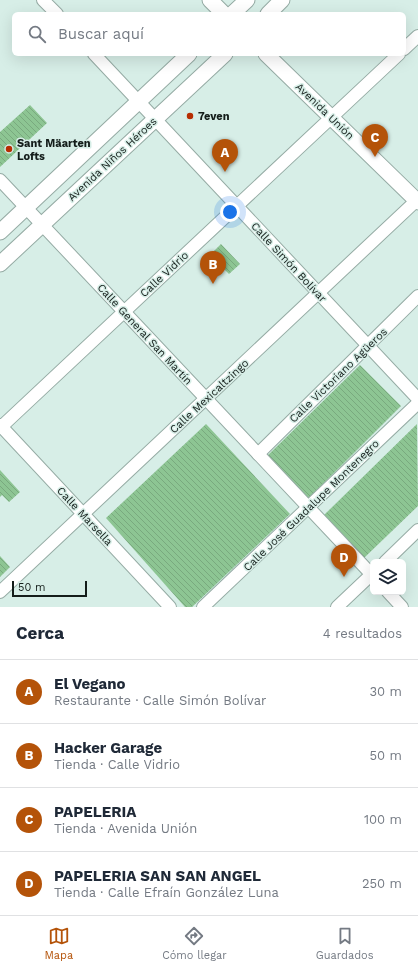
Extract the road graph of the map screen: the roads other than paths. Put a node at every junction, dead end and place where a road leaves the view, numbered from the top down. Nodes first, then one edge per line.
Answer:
1 (43, 0) edge
2 (210, 0) edge
3 (247, 0) edge
4 (282, 0) edge
5 (54, 12) edge
6 (222, 12) edge
7 (234, 12) edge
8 (270, 12) edge
9 (418, 36) edge
10 (406, 47) edge
11 (96, 56) edge
12 (187, 56) edge
13 (223, 56) edge
14 (268, 56) edge
15 (397, 56) edge
16 (139, 102) junction
17 (331, 118) junction
18 (155, 119) junction
19 (0, 180) edge
20 (418, 200) edge
21 (237, 206) junction
22 (26, 208) junction
23 (42, 225) junction
24 (0, 232) edge
25 (0, 264) edge
26 (318, 293) junction
27 (418, 296) edge
28 (124, 312) junction
29 (368, 346) junction
30 (206, 399) junction
31 (418, 399) edge
32 (418, 403) edge
33 (1, 427) edge
34 (258, 454) junction
35 (308, 507) junction
36 (84, 514) junction
37 (418, 530) edge
38 (387, 559) edge
39 (370, 573) edge
40 (370, 577) edge
41 (0, 592) edge
42 (391, 595) edge
43 (170, 607) edge
44 (203, 607) edge
45 (337, 607) edge
46 (402, 607) edge

1 - 5 street
2 - 6 main road
3 - 7 main road
4 - 8 main road
9 - 10 street
11 - 16 street, Calle Simón Bolívar
12 - 16 main road
13 - 18 main road, Avenida Niños Héroes
14 - 17 main road, Avenida Unión
15 - 17 street, Calle Vidrio
16 - 18 street, Calle Simón Bolívar
16 - 22 main road
17 - 20 main road, Avenida Unión
17 - 21 street, Calle Vidrio
18 - 21 street, Calle Simón Bolívar
18 - 23 main road, Avenida Niños Héroes
19 - 22 street, Calle General San Martín
20 - 26 street, Calle Mexicaltzingo
21 - 26 street, Calle Simón Bolívar
21 - 28 street, Calle Vidrio
22 - 23 street, Calle General San Martín
22 - 24 main road
23 - 25 main road, Avenida Niños Héroes
23 - 28 street, Calle General San Martín
26 - 29 street, Calle Simón Bolívar
26 - 30 street, Calle Mexicaltzingo
27 - 29 street, Calle Victoriano Agüeros
28 - 30 street, Calle General San Martín
28 - 33 street, Calle Vidrio
29 - 31 street, Calle Simón Bolívar
29 - 34 street, Calle Victoriano Agüeros
30 - 34 street, Calle General San Martín
30 - 36 street, Calle Mexicaltzingo
32 - 35 street, Calle José Guadalupe Montenegro
33 - 36 street, Calle Marsella
34 - 35 street, Calle General San Martín
35 - 39 street, Calle General San Martín
35 - 44 street, Calle José Guadalupe Montenegro
36 - 41 street, Calle Mexicaltzingo
36 - 43 street, Calle Marsella
37 - 38 street
40 - 45 street
42 - 46 street

